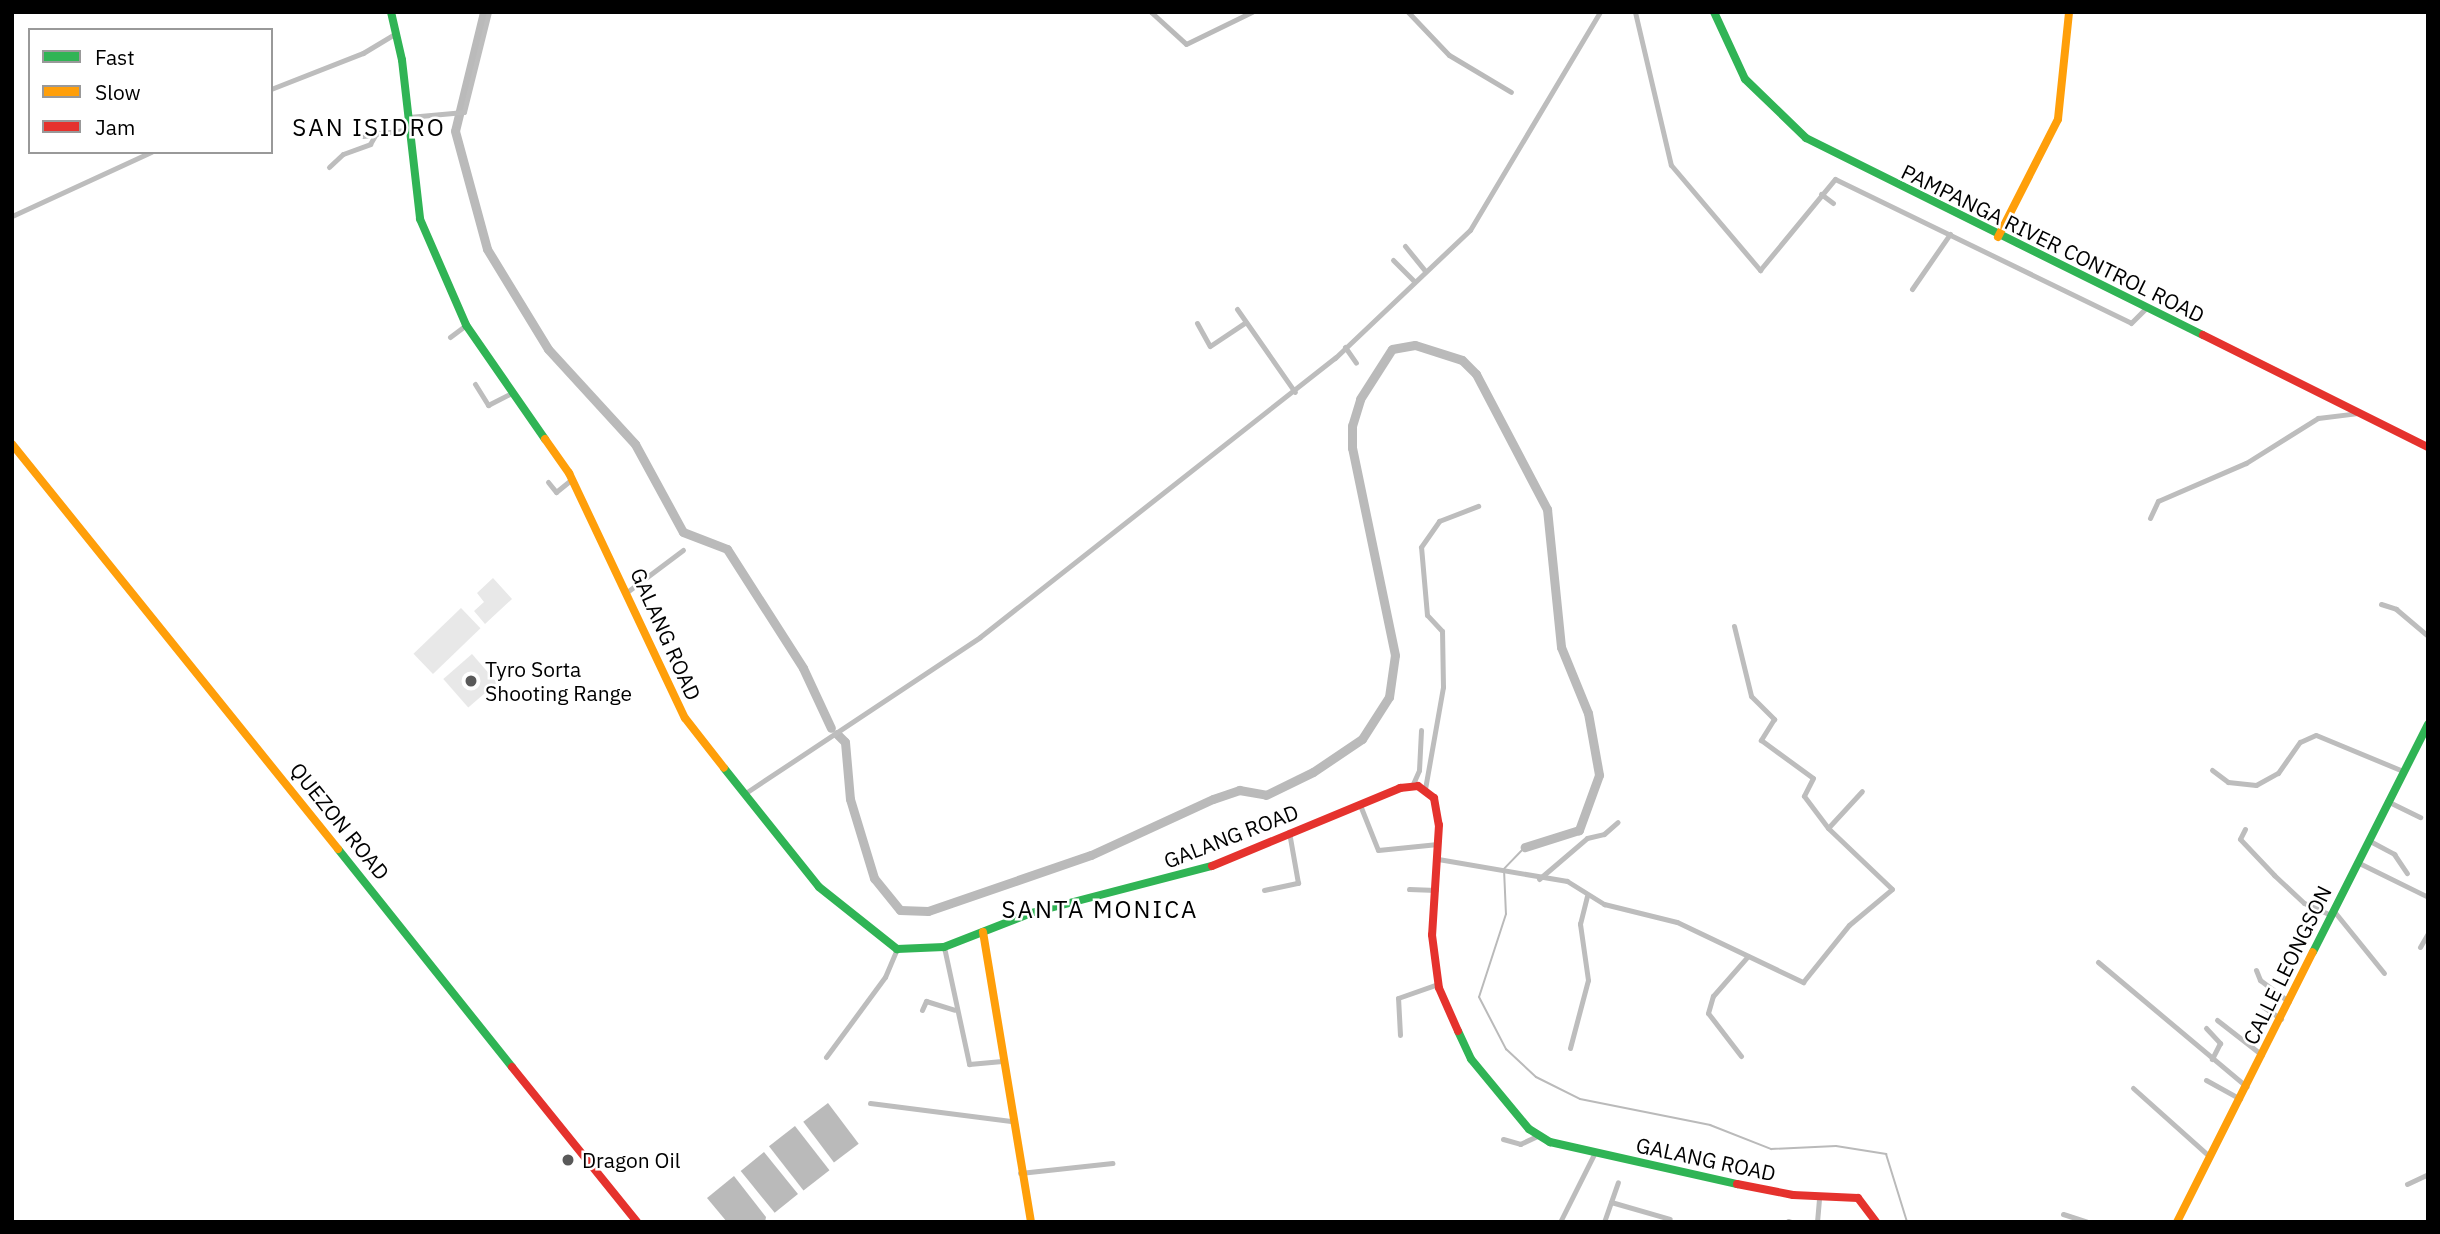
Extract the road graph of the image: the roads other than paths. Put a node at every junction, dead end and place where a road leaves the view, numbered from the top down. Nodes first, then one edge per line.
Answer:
1 (391, 12) edge
2 (489, 12) edge
3 (1600, 12) edge
4 (1635, 12) edge
5 (1714, 12) edge
6 (2069, 12) edge
7 (396, 33) junction
8 (273, 88) edge
9 (409, 117) junction
10 (410, 129) junction
11 (377, 132) junction
12 (363, 136) dead end
13 (147, 154) edge
14 (329, 167) dead end
15 (1821, 194) junction
16 (1833, 203) dead end
17 (12, 216) edge
18 (1950, 234) junction
19 (1998, 237) junction
20 (1405, 246) dead end
21 (1393, 260) dead end
22 (1425, 271) junction
23 (1414, 281) junction
24 (1912, 289) dead end
25 (1237, 309) dead end
26 (2145, 309) junction
27 (1245, 322) junction
28 (1197, 323) dead end
29 (466, 325) junction
30 (450, 337) dead end
31 (1345, 347) junction
32 (1356, 363) dead end
33 (475, 384) dead end
34 (1295, 392) junction
35 (510, 394) junction
36 (2356, 414) junction
37 (12, 444) edge
38 (2428, 447) edge
39 (572, 480) junction
40 (548, 482) dead end
41 (1478, 506) dead end
42 (2150, 518) dead end
43 (683, 550) dead end
44 (627, 592) junction
45 (2381, 604) dead end
46 (1734, 626) dead end
47 (2428, 636) edge
48 (2428, 724) edge
49 (1421, 730) dead end
50 (2212, 770) dead end
51 (2403, 771) junction
52 (1412, 786) junction
53 (1425, 789) junction
54 (1862, 791) dead end
55 (744, 794) junction
56 (2387, 802) junction
57 (1360, 805) junction
58 (2420, 817) dead end
59 (1618, 822) dead end
60 (1828, 828) junction
61 (2245, 829) dead end
62 (1289, 832) junction
63 (2368, 839) junction
64 (1438, 844) junction
65 (1438, 859) junction
66 (2357, 862) junction
67 (2407, 873) dead end
68 (1539, 878) junction
69 (1409, 889) dead end
70 (1264, 890) dead end
71 (1436, 891) junction
72 (1587, 896) junction
73 (2428, 897) edge
74 (2332, 912) junction
75 (983, 932) junction
76 (2428, 933) edge
77 (944, 947) junction
78 (2420, 947) dead end
79 (897, 949) junction
80 (1748, 956) junction
81 (2098, 962) dead end
82 (2256, 970) dead end
83 (2384, 973) dead end
84 (1438, 984) junction
85 (2289, 1002) junction
86 (2262, 1006) dead end
87 (922, 1010) dead end
88 (955, 1010) junction
89 (2281, 1019) junction
90 (2217, 1020) dead end
91 (2206, 1028) dead end
92 (1400, 1035) dead end
93 (1570, 1048) dead end
94 (2262, 1055) junction
95 (1741, 1056) dead end
96 (826, 1057) dead end
97 (2212, 1059) junction
98 (1008, 1061) junction
99 (2206, 1080) dead end
100 (2247, 1087) junction
101 (2133, 1088) dead end
102 (2240, 1099) junction
103 (870, 1102) dead end
104 (1011, 1121) junction
105 (1536, 1136) junction
106 (1503, 1139) dead end
107 (1594, 1154) junction
108 (2207, 1155) junction
109 (1112, 1163) dead end
110 (1020, 1173) junction
111 (2428, 1174) edge
112 (1618, 1182) dead end
113 (2407, 1184) dead end
114 (1819, 1198) junction
115 (1611, 1202) junction
116 (2063, 1214) dead end
117 (1670, 1219) dead end
118 (638, 1222) edge
119 (1031, 1222) edge
120 (1560, 1222) edge
121 (1604, 1222) edge
122 (1817, 1222) edge
123 (1876, 1222) edge
124 (2087, 1222) edge
125 (2177, 1222) edge

1 - 7 street, GALANG ROAD
2 - 9 street
3 - 22 street
4 - 15 street
5 - 19 street, PAMPANGA RIVER CONTROL ROAD
6 - 19 street
7 - 8 street
7 - 9 street, GALANG ROAD
9 - 10 street, GALANG ROAD
10 - 11 street
10 - 29 street, GALANG ROAD
11 - 12 street
11 - 14 street
13 - 17 street
15 - 16 street
15 - 18 street
18 - 24 street
18 - 26 street
19 - 26 street, PAMPANGA RIVER CONTROL ROAD
20 - 22 street
21 - 23 street
22 - 23 street
23 - 31 street
25 - 27 street
26 - 36 street, PAMPANGA RIVER CONTROL ROAD
27 - 28 street
27 - 34 street
29 - 30 street
29 - 35 street, GALANG ROAD
31 - 32 street
31 - 34 street
33 - 35 street
34 - 55 street
35 - 39 street, GALANG ROAD
36 - 38 street, PAMPANGA RIVER CONTROL ROAD
36 - 42 street
37 - 118 street, QUEZON ROAD
39 - 40 street
39 - 44 street, GALANG ROAD
41 - 53 street
43 - 44 street
44 - 55 street, GALANG ROAD
45 - 47 street
46 - 60 street
48 - 51 street, CALLE LEONGSON
49 - 52 street
50 - 51 street
51 - 56 street, CALLE LEONGSON
52 - 53 street
52 - 57 street, GALANG ROAD
53 - 64 street
54 - 60 street
55 - 79 street, GALANG ROAD
56 - 58 street
56 - 63 street, CALLE LEONGSON
57 - 62 street, GALANG ROAD
57 - 64 street
59 - 68 street
60 - 80 street
61 - 74 street
62 - 70 street
62 - 75 street, GALANG ROAD
63 - 66 street, CALLE LEONGSON
63 - 67 street
64 - 65 street
65 - 68 street
65 - 71 street
66 - 73 street
66 - 74 street, CALLE LEONGSON
68 - 72 street
69 - 71 street
71 - 84 street
72 - 80 street
72 - 93 street
74 - 83 street
74 - 85 street, CALLE LEONGSON
75 - 77 street, GALANG ROAD
75 - 98 street
76 - 78 street
77 - 79 street, GALANG ROAD
77 - 88 street
79 - 96 street
80 - 95 street
81 - 97 street
82 - 85 street
84 - 92 street
84 - 105 street
85 - 89 street, CALLE LEONGSON
86 - 89 street
87 - 88 street
88 - 98 street
89 - 94 street, CALLE LEONGSON
90 - 94 street
91 - 97 street
94 - 100 street, CALLE LEONGSON
97 - 100 street
98 - 104 street
99 - 102 street
100 - 102 street, CALLE LEONGSON
101 - 108 street
102 - 108 street, CALLE LEONGSON
103 - 104 street
104 - 110 street
105 - 106 street
105 - 107 street, GALANG ROAD
107 - 114 street, GALANG ROAD
107 - 120 street
108 - 125 street, CALLE LEONGSON
109 - 110 street
110 - 119 street
111 - 113 street
112 - 115 street
114 - 122 street
114 - 123 street, GALANG ROAD
115 - 117 street
115 - 121 street
116 - 124 street

